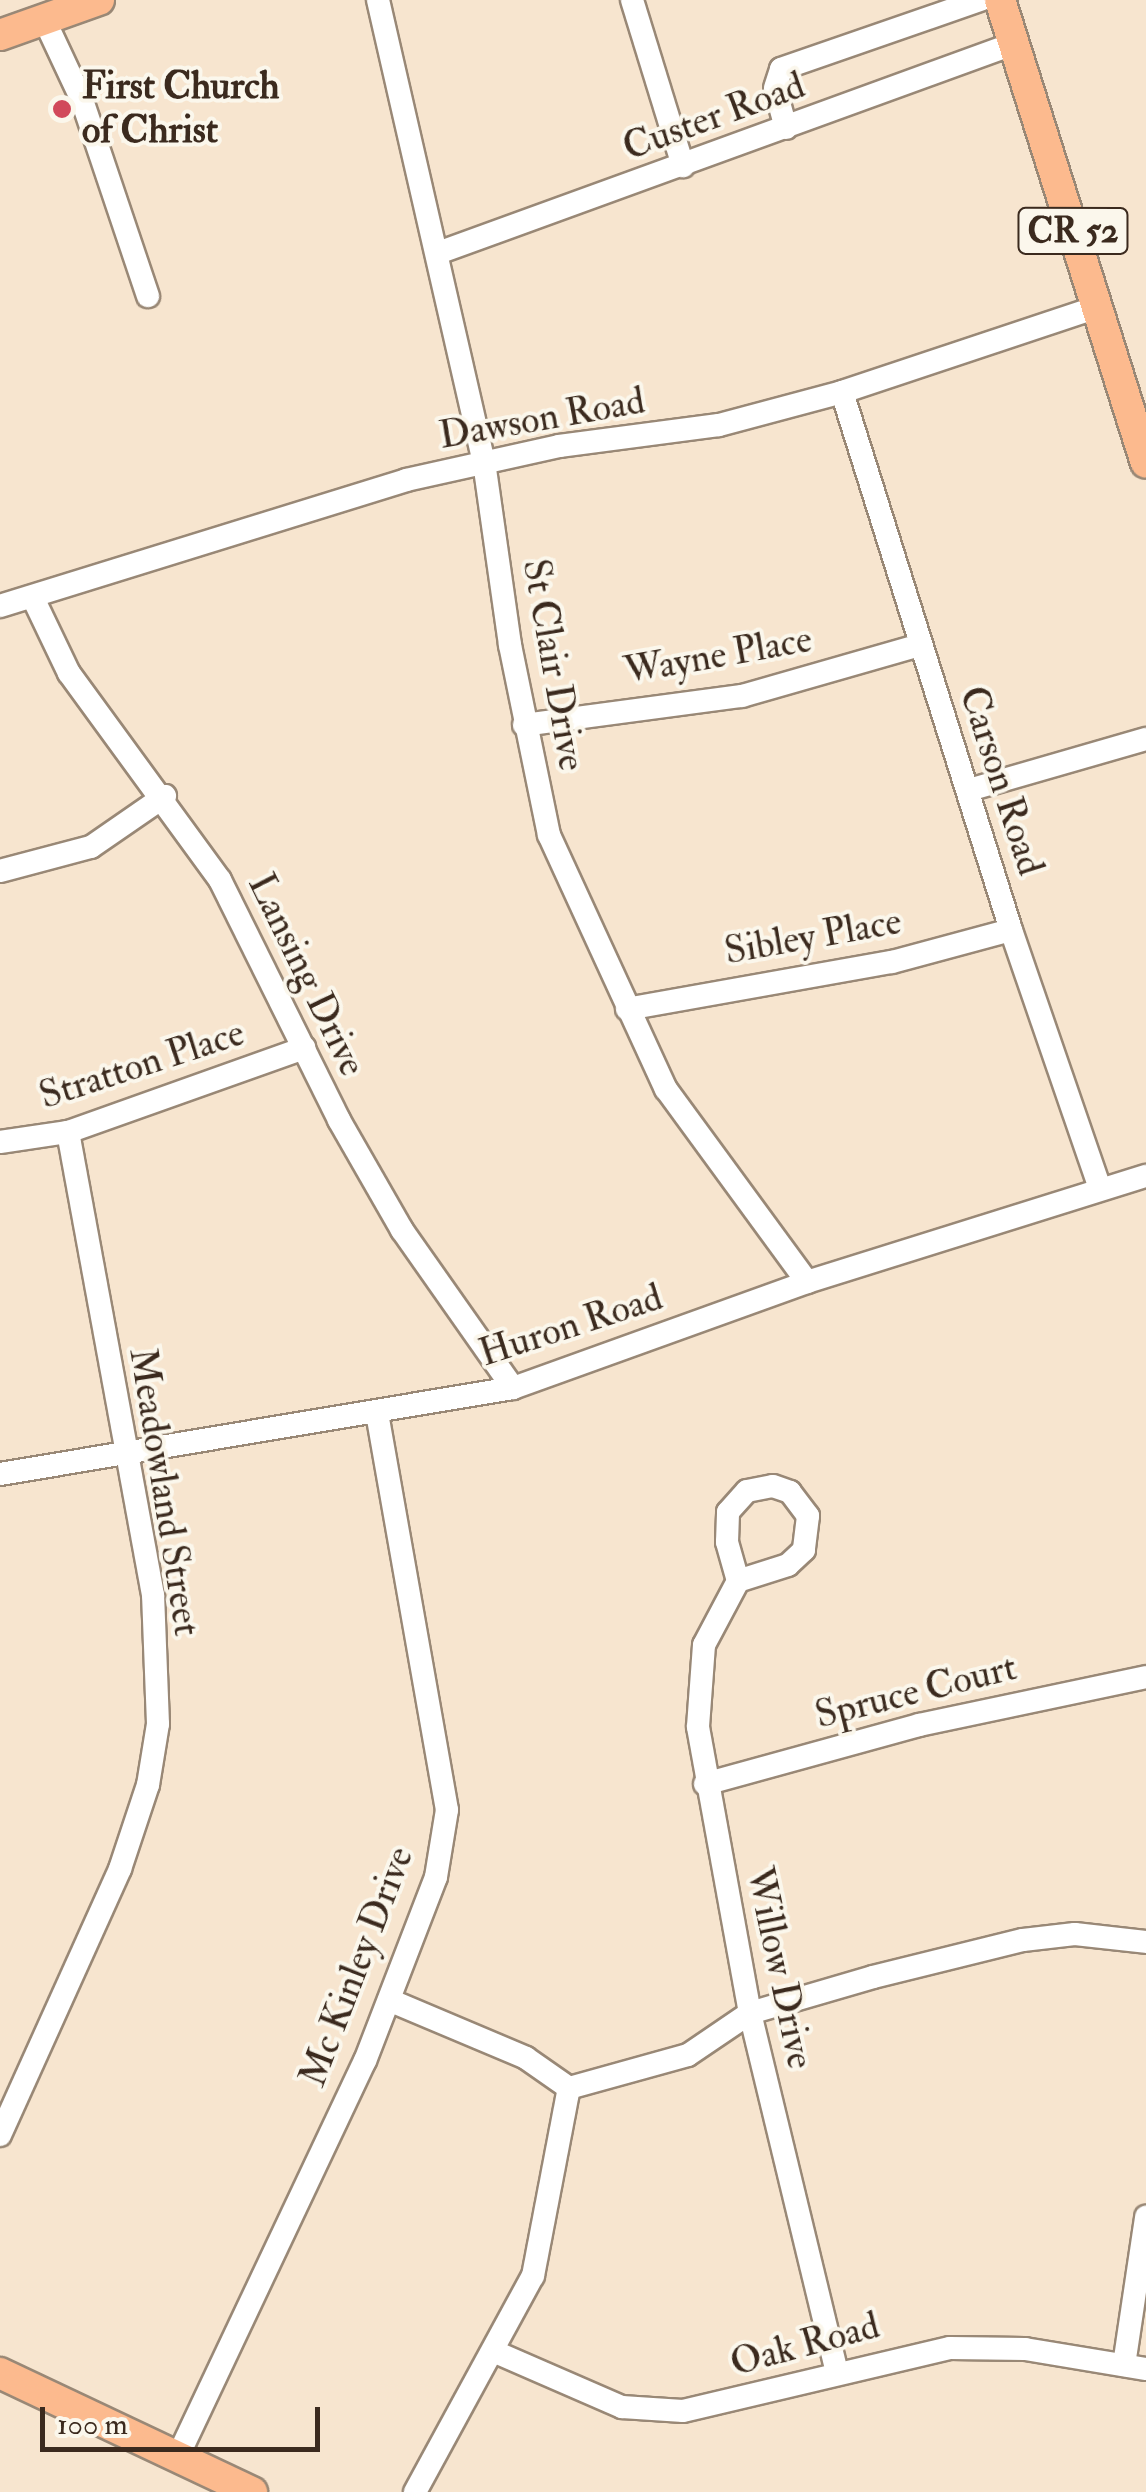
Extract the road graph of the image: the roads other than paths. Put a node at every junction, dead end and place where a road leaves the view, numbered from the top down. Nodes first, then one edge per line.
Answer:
1 (99, 0) edge
2 (378, 0) edge
3 (632, 0) edge
4 (980, 0) edge
5 (1000, 0) edge
6 (44, 19) junction
7 (0, 35) edge
8 (1014, 44) junction
9 (786, 128) junction
10 (684, 166) junction
11 (438, 253) junction
12 (148, 296) dead end
13 (1098, 307) junction
14 (842, 392) junction
15 (484, 462) junction
16 (1146, 462) edge
17 (33, 598) junction
18 (0, 606) edge
19 (920, 645) junction
20 (524, 726) junction
21 (1146, 739) edge
22 (969, 790) junction
23 (165, 796) junction
24 (0, 871) edge
25 (1011, 930) junction
26 (627, 1009) junction
27 (304, 1048) junction
28 (68, 1132) junction
29 (0, 1142) edge
30 (1146, 1176) edge
31 (1100, 1189) junction
32 (807, 1282) junction
33 (513, 1388) junction
34 (377, 1412) junction
35 (124, 1458) junction
36 (0, 1474) edge
37 (738, 1582) junction
38 (1146, 1677) edge
39 (705, 1784) junction
40 (1146, 1942) edge
41 (389, 2000) junction
42 (750, 2013) junction
43 (569, 2088) junction
44 (0, 2135) edge
45 (1146, 2217) edge
46 (493, 2351) junction
47 (1135, 2367) edge
48 (0, 2373) edge
49 (837, 2373) junction
50 (178, 2456) junction
51 (252, 2492) edge
52 (415, 2492) edge

1 - 6 main road
2 - 11 street, St Clair Drive
3 - 10 street
4 - 9 street
5 - 8 main road, CR 52
6 - 7 main road
6 - 12 street
8 - 9 street, Custer Road
8 - 13 main road, CR 52
9 - 10 street, Custer Road
10 - 11 street, Custer Road
11 - 15 street, St Clair Drive
13 - 14 street, Dawson Road
13 - 16 main road, CR 52
14 - 15 street, Dawson Road
14 - 19 street, Carson Road
15 - 17 street, Dawson Road
15 - 20 street, St Clair Drive
17 - 18 street, Dawson Road
17 - 23 street, Lansing Drive
19 - 20 street, Wayne Place
19 - 22 street, Carson Road
20 - 26 street, St Clair Drive
21 - 22 street
22 - 25 street, Carson Road
23 - 24 street
23 - 27 street, Lansing Drive
25 - 26 street, Sibley Place
25 - 31 street, Carson Road
26 - 32 street, St Clair Drive
27 - 28 street, Stratton Place
27 - 33 street, Lansing Drive
28 - 29 street, Stratton Place
28 - 35 street, Meadowland Street
30 - 31 street, Huron Road
31 - 32 street, Huron Road
32 - 33 street, Huron Road
33 - 34 street, Huron Road
34 - 35 street, Huron Road
34 - 41 street, Mc Kinley Drive
35 - 36 street, Huron Road
35 - 44 street, Meadowland Street
37 - 37 street
37 - 39 street, Willow Drive
38 - 39 street, Spruce Court
39 - 42 street, Willow Drive
40 - 42 street
41 - 43 street
41 - 50 street, Mc Kinley Drive
42 - 43 street
42 - 49 street, Willow Drive
43 - 46 street
45 - 47 street
46 - 49 street, Oak Road
46 - 52 street
47 - 49 street, Oak Road
48 - 50 main road
50 - 51 main road

